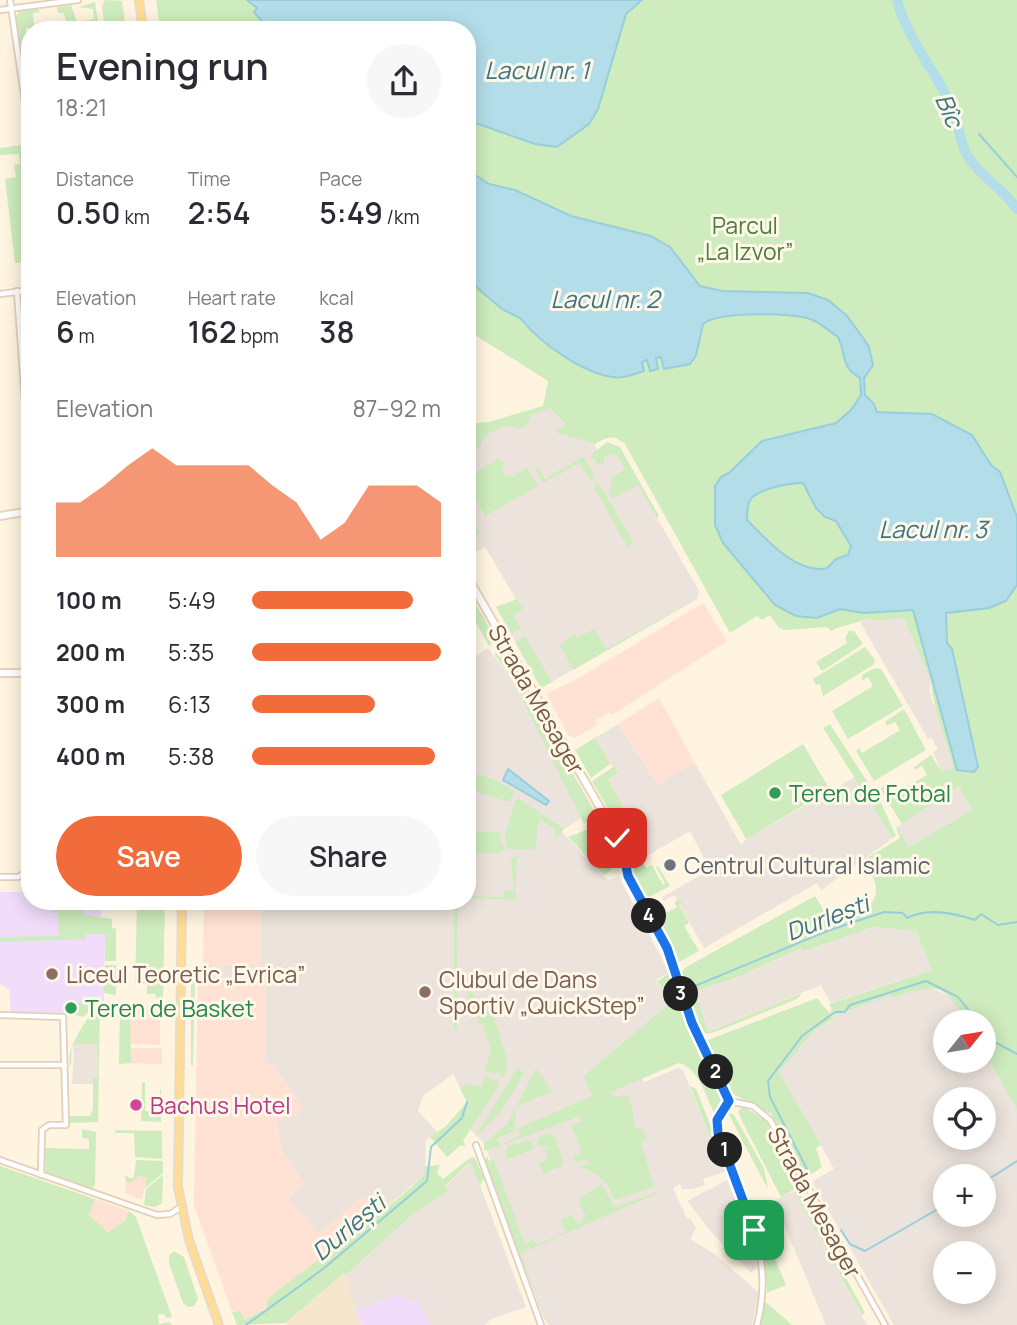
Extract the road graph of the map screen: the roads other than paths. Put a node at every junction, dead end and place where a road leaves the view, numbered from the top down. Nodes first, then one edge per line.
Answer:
1 (10, 0) edge
2 (78, 0) edge
3 (139, 0) edge
4 (11, 9) junction
5 (0, 10) edge
6 (142, 21) edge
7 (21, 76) edge
8 (18, 292) junction
9 (21, 292) edge
10 (0, 294) edge
11 (21, 337) edge
12 (21, 512) edge
13 (0, 516) edge
14 (476, 592) edge
15 (21, 672) edge
16 (0, 673) edge
17 (21, 875) edge
18 (0, 877) edge
19 (182, 910) edge
20 (0, 1015) edge
21 (0, 1065) edge
22 (65, 1065) junction
23 (729, 1101) junction
24 (476, 1144) dead end
25 (0, 1160) edge
26 (41, 1175) junction
27 (181, 1207) junction
28 (219, 1325) edge
29 (541, 1325) edge
30 (757, 1325) edge
31 (885, 1325) edge

1 - 4 street
2 - 4 street
3 - 6 main road
4 - 5 street
4 - 7 street
8 - 9 street
8 - 10 street
8 - 11 street
12 - 13 street
14 - 23 street, Strada Mesager
15 - 16 street
17 - 18 street
19 - 27 main road
20 - 22 street
21 - 22 street
22 - 26 street
23 - 30 street
23 - 31 street, Strada Mesager
24 - 29 street
25 - 26 street
26 - 27 street
27 - 28 main road

